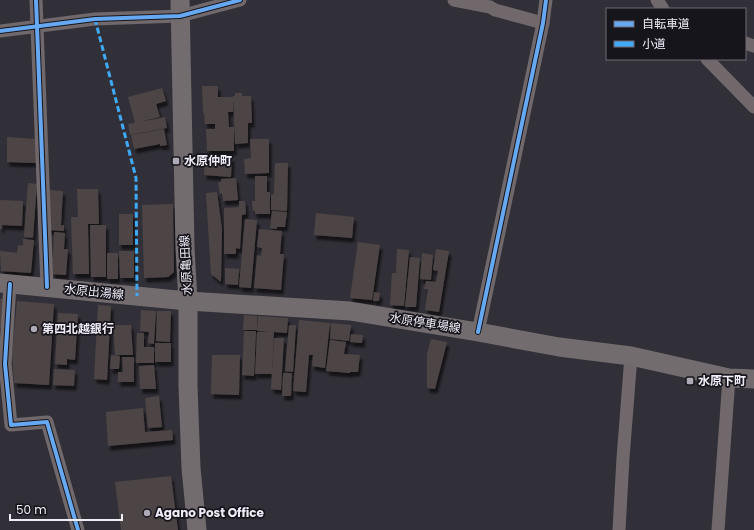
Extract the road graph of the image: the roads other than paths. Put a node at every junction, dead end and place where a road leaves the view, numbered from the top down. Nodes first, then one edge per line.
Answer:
1 (36, 0) edge
2 (240, 0) edge
3 (454, 0) edge
4 (546, 0) edge
5 (180, 8) edge
6 (543, 23) junction
7 (37, 27) junction
8 (0, 30) edge
9 (708, 60) edge
10 (754, 107) edge
11 (5, 284) edge
12 (47, 287) junction
13 (188, 301) junction
14 (478, 332) junction
15 (631, 356) junction
16 (729, 378) junction
17 (754, 379) edge
18 (5, 426) edge
19 (78, 530) edge
20 (197, 530) edge
21 (619, 530) edge
22 (718, 530) edge

1 - 7 street
2 - 5 street
3 - 6 street
4 - 6 street
5 - 7 street
5 - 13 main road, 水原亀田線
6 - 14 street
7 - 8 street
7 - 12 street
9 - 10 street
11 - 12 main road, 水原出湯線
11 - 18 street
12 - 13 main road, 水原出湯線
13 - 14 main road, 水原停車場線
13 - 20 main road, 水原亀田線
14 - 15 main road, 水原停車場線
15 - 16 main road, 水原停車場線
15 - 21 street
16 - 17 main road, 水原停車場線
16 - 22 street
18 - 19 street

